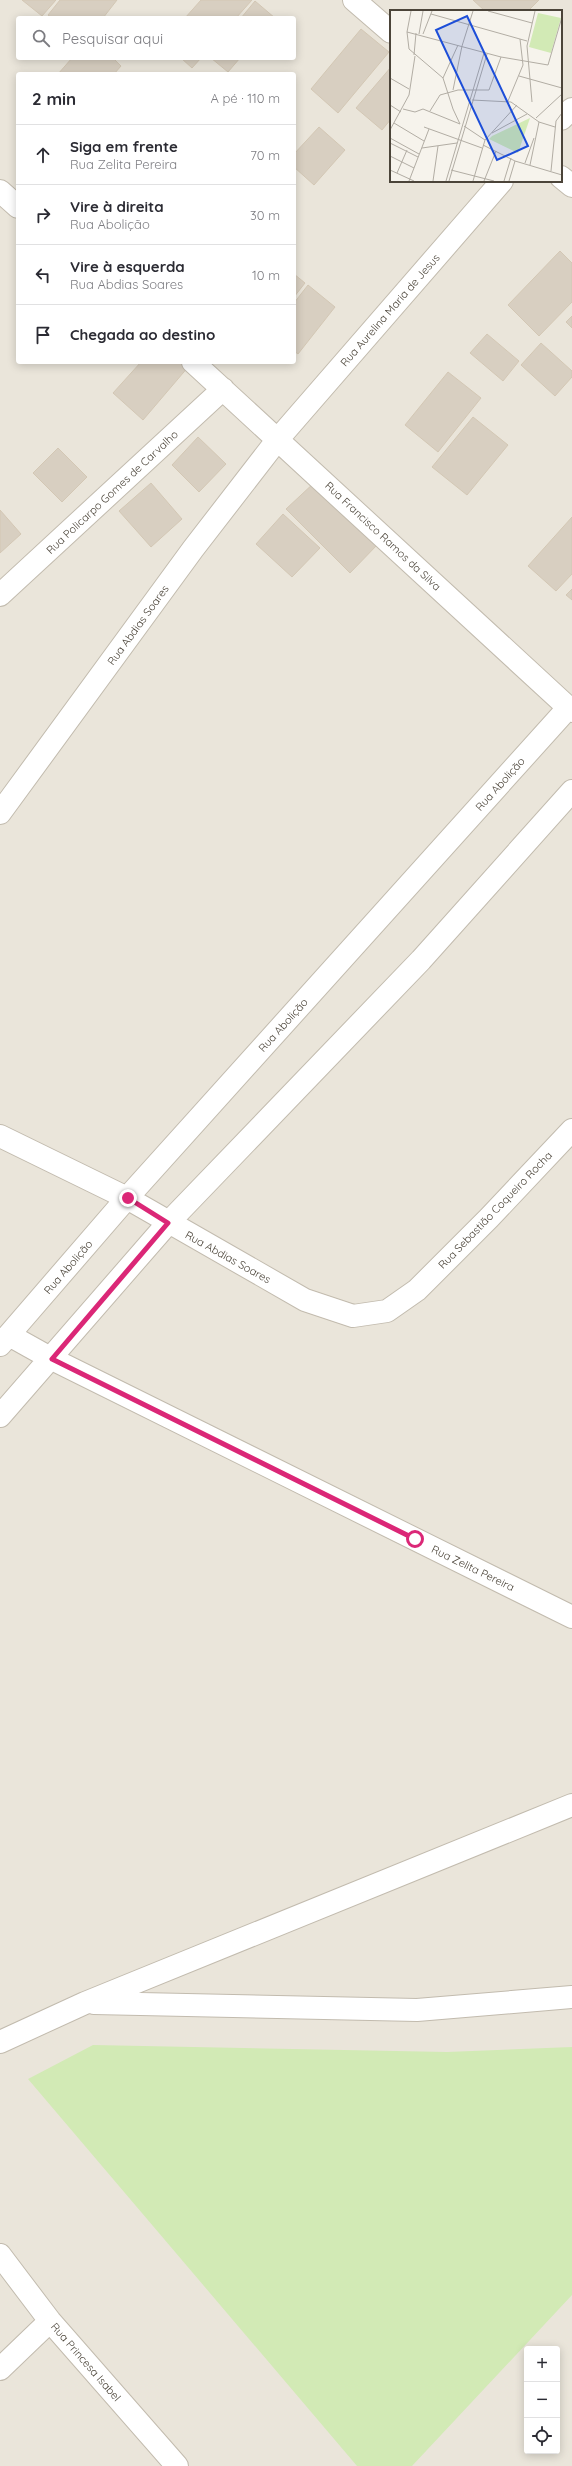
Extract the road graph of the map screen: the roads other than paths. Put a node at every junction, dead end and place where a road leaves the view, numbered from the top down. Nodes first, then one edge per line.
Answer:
1 (354, 0) edge
2 (390, 31) edge
3 (572, 108) edge
4 (562, 118) edge
5 (562, 178) edge
6 (501, 182) edge
7 (572, 186) edge
8 (0, 191) edge
9 (16, 205) edge
10 (195, 364) edge
11 (223, 389) junction
12 (278, 439) junction
13 (0, 594) edge
14 (570, 709) edge
15 (572, 791) edge
16 (0, 813) edge
17 (572, 1130) edge
18 (0, 1136) edge
19 (128, 1198) junction
20 (168, 1223) junction
21 (417, 1290) joint
22 (5, 1340) edge
23 (52, 1359) junction
24 (0, 1416) edge
25 (572, 1617) edge
26 (572, 1804) edge
27 (572, 1998) edge
28 (85, 2003) junction
29 (0, 2042) edge
30 (0, 2255) edge
31 (50, 2321) junction
32 (0, 2369) edge
33 (177, 2466) edge

1 - 2 street
3 - 4 street
5 - 7 street
6 - 12 street, Rua Aurelina Maria de Jesus
8 - 9 street
10 - 11 street, Rua Francisco Ramos da Silva
11 - 12 street, Rua Francisco Ramos da Silva
11 - 13 street, Rua Policarpo Gomes de Carvalho
12 - 14 street, Rua Francisco Ramos da Silva
12 - 16 street, Rua Abdias Soares
14 - 19 street, Rua Abolição
15 - 20 street
17 - 21 street, Rua Sebastião Coqueiro Rocha
18 - 19 street, Rua Abdias Soares
19 - 20 street, Rua Abdias Soares
19 - 22 street, Rua Abolição
20 - 21 street, Rua Abdias Soares
20 - 23 street
22 - 23 street, Rua Zelita Pereira
23 - 24 street
23 - 25 street, Rua Zelita Pereira
26 - 28 street
27 - 28 street
28 - 29 street
30 - 31 street, Rua Princesa Isabel
31 - 32 street
31 - 33 street, Rua Princesa Isabel

